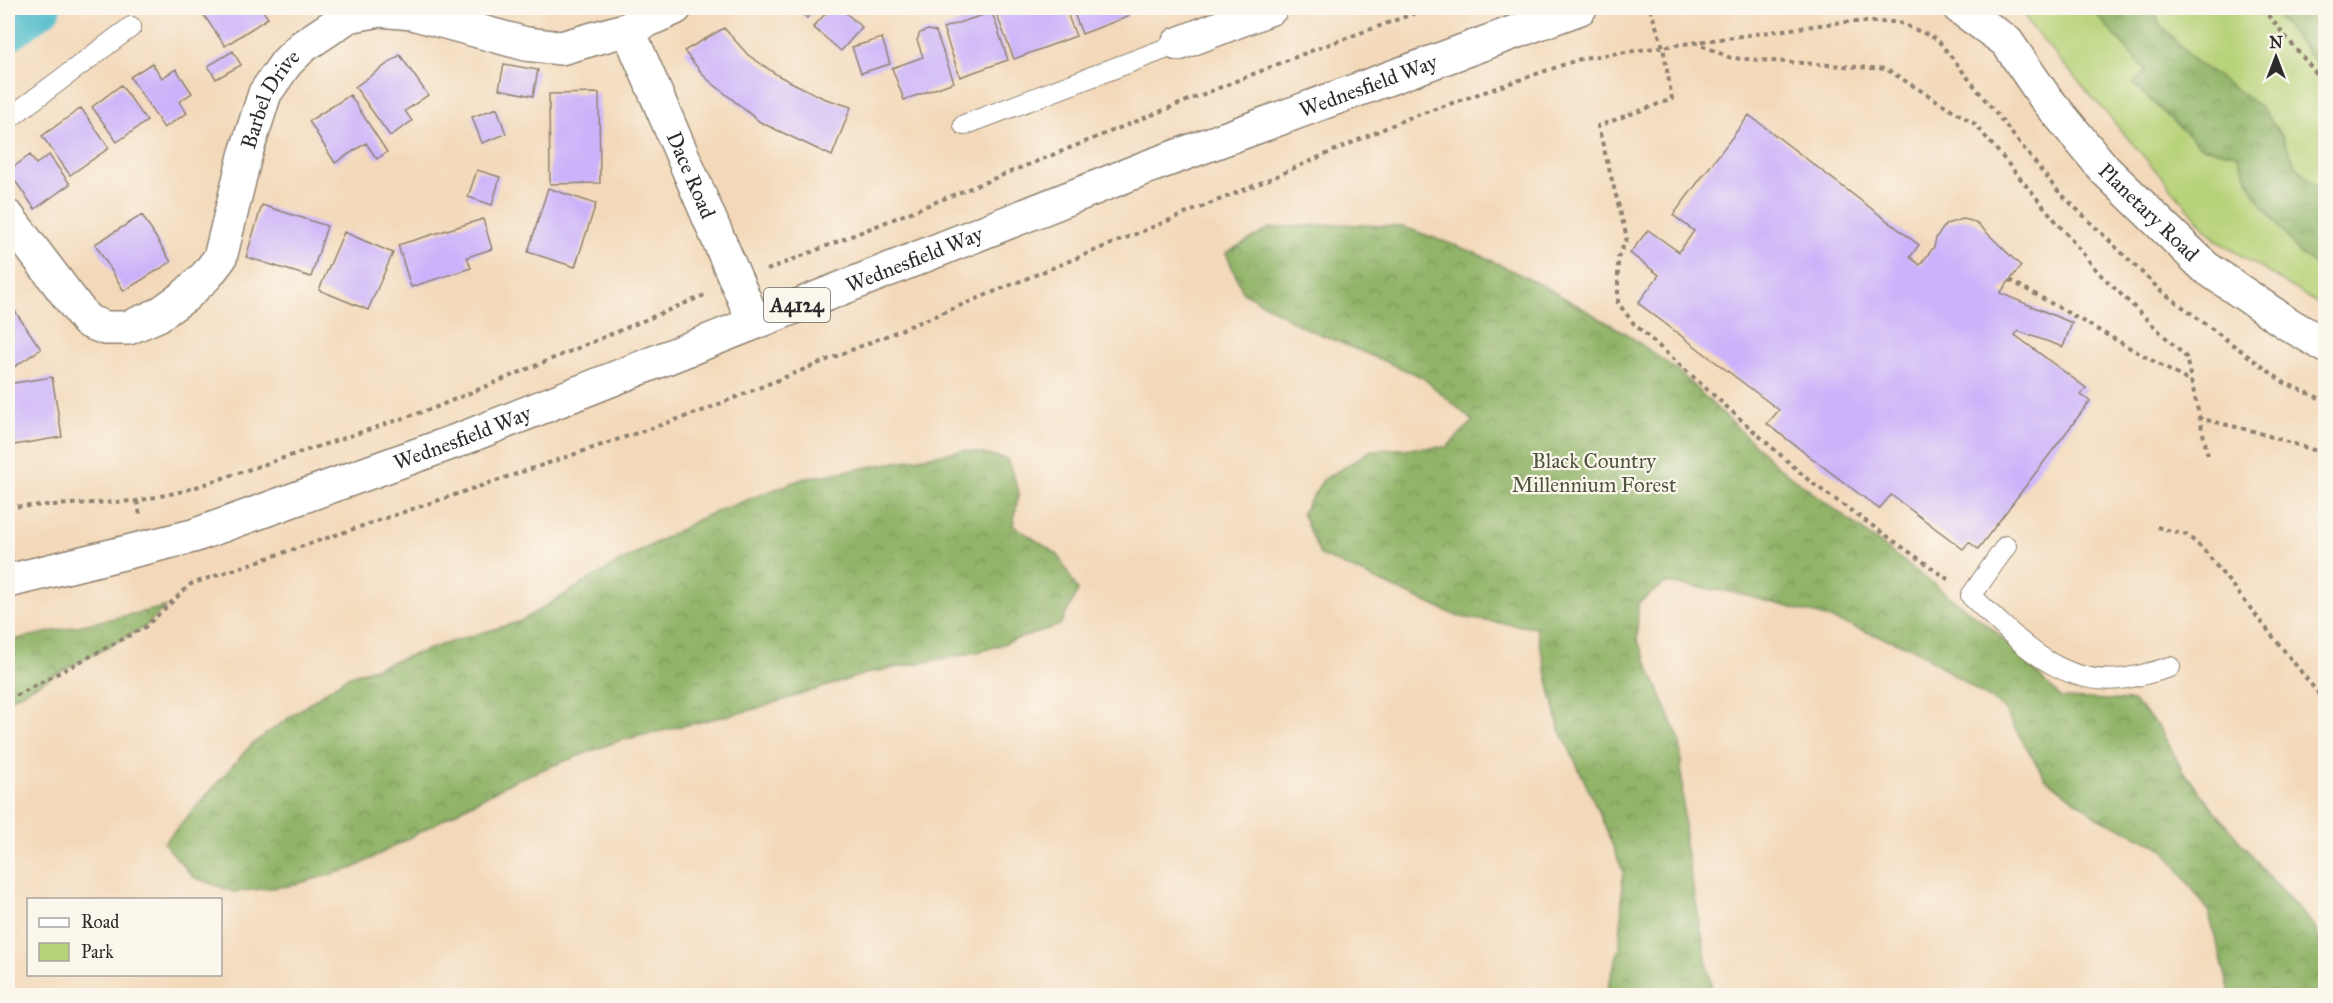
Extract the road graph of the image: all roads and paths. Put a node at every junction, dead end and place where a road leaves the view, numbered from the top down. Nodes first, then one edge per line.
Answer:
1 (675, 8) edge
2 (1271, 8) edge
3 (1580, 8) edge
4 (1650, 8) edge
5 (1960, 8) edge
6 (2000, 8) edge
7 (2262, 8) edge
8 (1228, 15) edge
9 (131, 27) dead end
10 (628, 29) junction
11 (1693, 42) junction
12 (2007, 42) junction
13 (1178, 44) joint
14 (1663, 47) junction
15 (2325, 85) edge
16 (8, 119) edge
17 (964, 125) dead end
18 (8, 217) edge
19 (2010, 280) dead end
20 (754, 322) junction
21 (2325, 346) edge
22 (2192, 384) junction
23 (2325, 401) edge
24 (2198, 418) junction
25 (2325, 454) edge
26 (2208, 456) dead end
27 (2157, 527) dead end
28 (2006, 546) dead end
29 (8, 581) edge
30 (1971, 596) junction
31 (2170, 667) dead end
32 (8, 700) edge
33 (2325, 703) edge

1 - 10 street, Barbel Drive
2 - 8 street
3 - 20 street, Wednesfield Way / A4124
4 - 14 path
5 - 12 street, Planetary Road
6 - 12 street, Planetary Road
7 - 15 path
8 - 13 street
9 - 16 lane
10 - 18 street, Barbel Drive
10 - 20 street, Dace Road
11 - 14 path
11 - 22 path
11 - 23 path
12 - 21 street, Planetary Road
13 - 17 lane
14 - 30 path
14 - 32 path
19 - 22 path
20 - 29 street, Wednesfield Way / A4124
22 - 24 path
24 - 25 path
24 - 26 path
27 - 33 path
28 - 30 lane
30 - 31 lane

